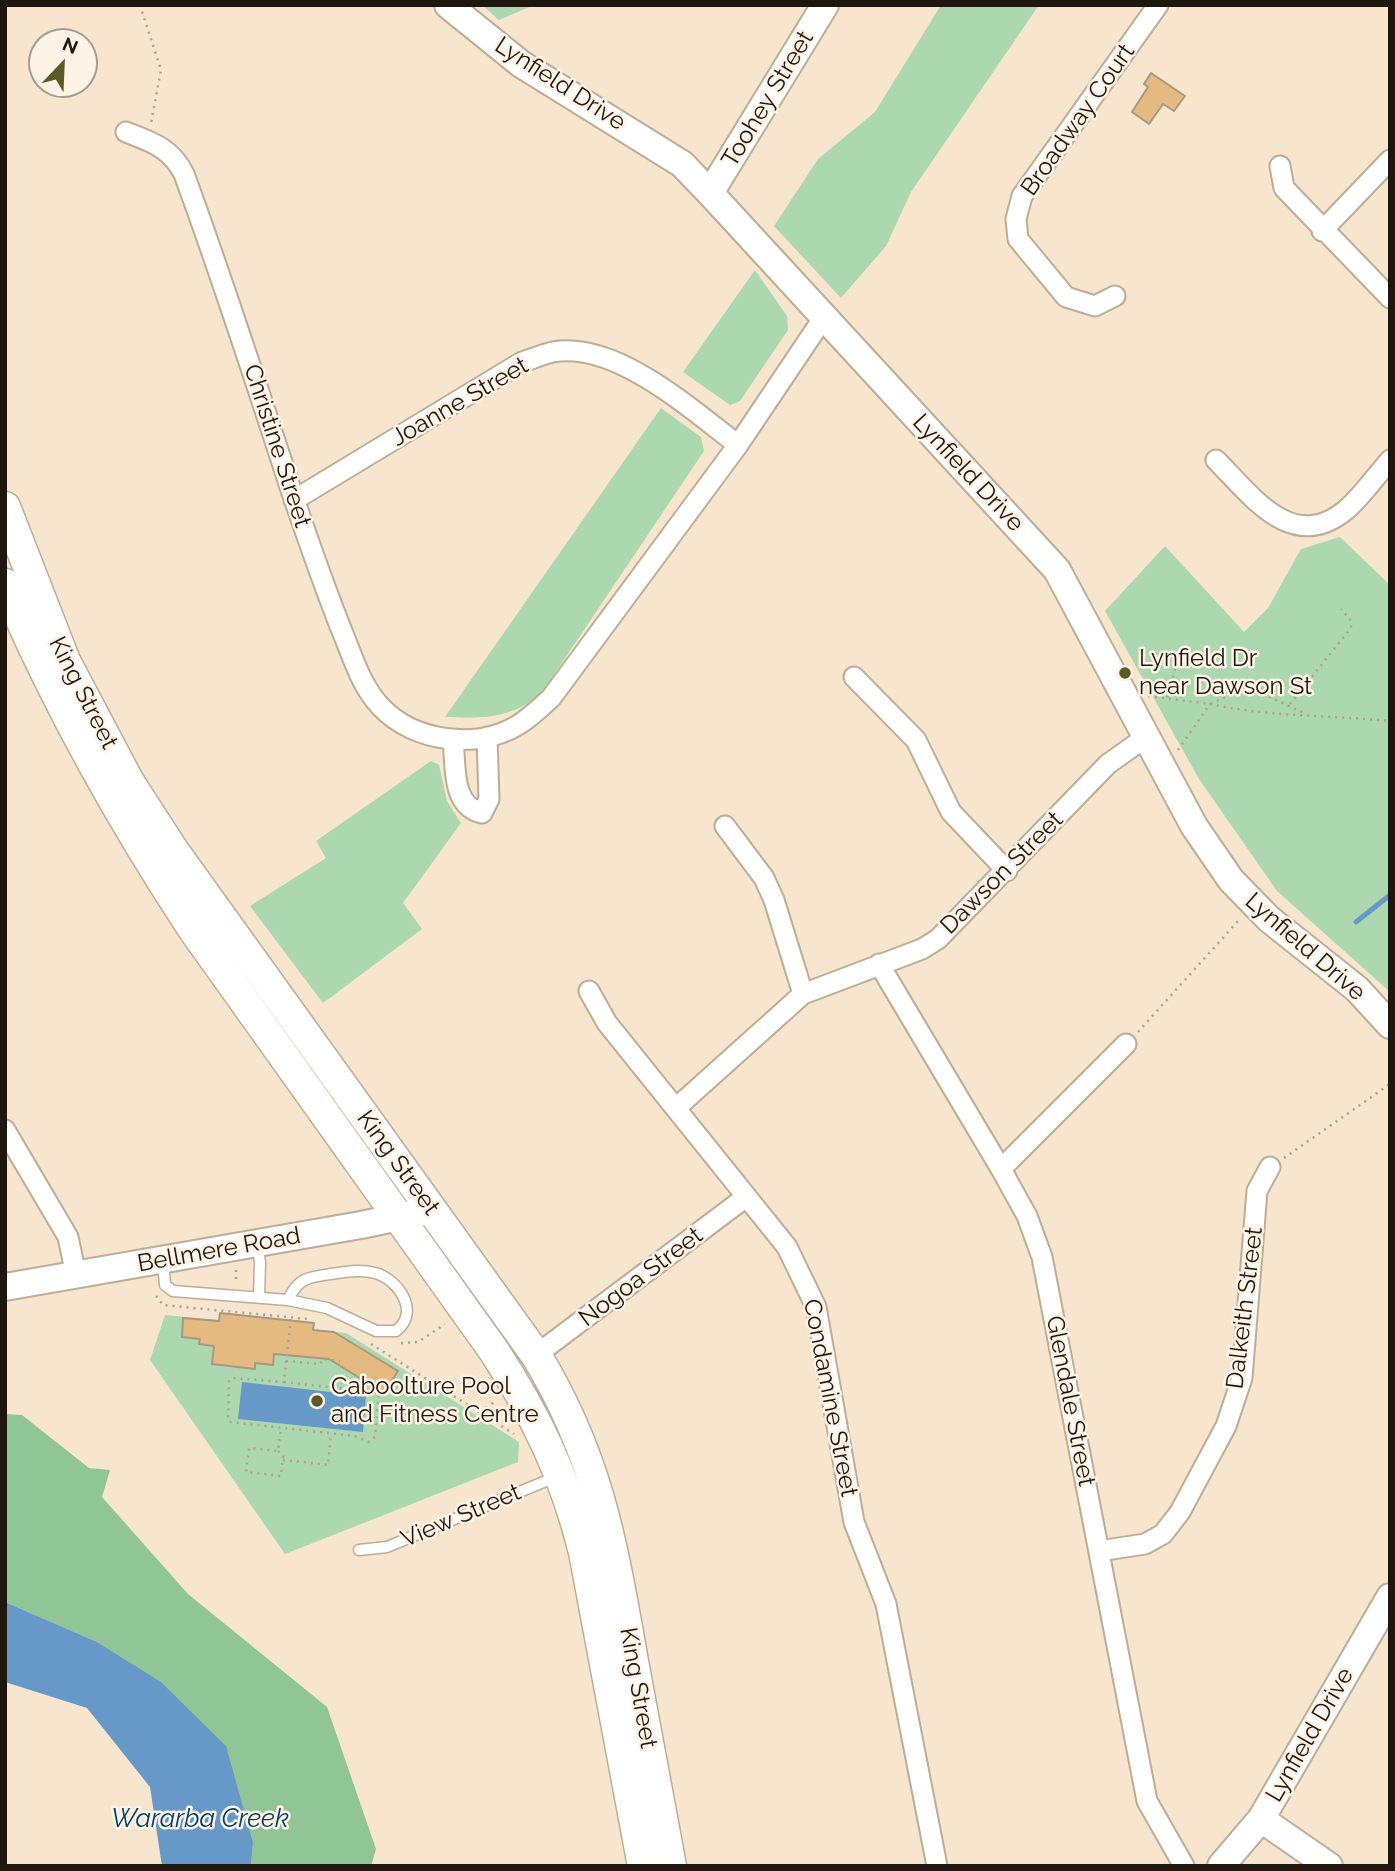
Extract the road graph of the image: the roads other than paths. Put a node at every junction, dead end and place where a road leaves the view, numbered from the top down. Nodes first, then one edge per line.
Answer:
1 (448, 5) edge
2 (825, 5) edge
3 (1158, 5) edge
4 (126, 132) dead end
5 (1390, 160) edge
6 (1280, 166) dead end
7 (710, 193) junction
8 (1322, 231) junction
9 (1115, 296) dead end
10 (1390, 298) edge
11 (824, 317) junction
12 (738, 445) junction
13 (1216, 460) dead end
14 (1390, 460) edge
15 (294, 500) junction
16 (5, 507) edge
17 (5, 584) edge
18 (854, 677) dead end
19 (487, 737) junction
20 (1146, 737) junction
21 (453, 739) junction
22 (724, 826) dead end
23 (1007, 871) junction
24 (879, 964) junction
25 (589, 992) dead end
26 (803, 994) junction
27 (1390, 1025) edge
28 (1126, 1044) road end
29 (676, 1108) junction
30 (5, 1130) edge
31 (1270, 1167) road end
32 (1001, 1169) junction
33 (746, 1197) junction
34 (432, 1210) junction
35 (399, 1217) junction
36 (257, 1244) junction
37 (163, 1261) junction
38 (76, 1275) junction
39 (5, 1287) edge
40 (259, 1297) junction
41 (288, 1300) junction
42 (536, 1355) junction
43 (561, 1475) junction
44 (359, 1550) dead end
45 (1099, 1551) junction
46 (1390, 1597) edge
47 (622, 1680) junction
48 (1261, 1819) junction
49 (643, 1866) edge
50 (671, 1866) edge
51 (937, 1866) edge
52 (1184, 1866) edge
53 (1221, 1866) edge
54 (1329, 1866) edge

1 - 7 street, Lynfield Drive
2 - 7 street, Toohey Street
3 - 9 street, Broadway Court
4 - 15 street, Christine Street
5 - 8 street
6 - 8 street
7 - 11 street, Lynfield Drive
8 - 10 street
11 - 12 street, Christine Street
11 - 20 street, Lynfield Drive
12 - 15 street, Joanne Street
12 - 19 street, Christine Street
13 - 14 street
15 - 21 street, Christine Street
16 - 34 main road, King Street
17 - 35 main road, King Street
18 - 23 street
19 - 21 street, Christine Street
19 - 21 street
20 - 23 street, Dawson Street
20 - 27 street, Lynfield Drive
22 - 26 street
23 - 24 street, Dawson Street
24 - 26 street, Dawson Street
24 - 32 street, Glendale Street
25 - 29 street, Condamine Street
26 - 29 street, Dawson Street
28 - 32 street
29 - 33 street, Condamine Street
30 - 38 street
31 - 45 street, Dalkeith Street
32 - 45 street, Glendale Street
33 - 42 street, Nogoa Street
33 - 51 street, Condamine Street
34 - 35 street, Bellmere Road
34 - 42 main road, King Street
35 - 36 street, Bellmere Road
35 - 43 main road, King Street
36 - 37 street, Bellmere Road
36 - 40 lane
37 - 38 street, Bellmere Road
37 - 40 lane
38 - 39 street, Bellmere Road
40 - 41 lane
41 - 41 lane
42 - 47 main road, King Street
43 - 44 lane, View Street
43 - 47 main road, King Street
45 - 52 street, Glendale Street
46 - 48 street, Lynfield Drive
47 - 49 main road, King Street
47 - 50 main road, King Street
48 - 53 street, Lynfield Drive
48 - 54 street

